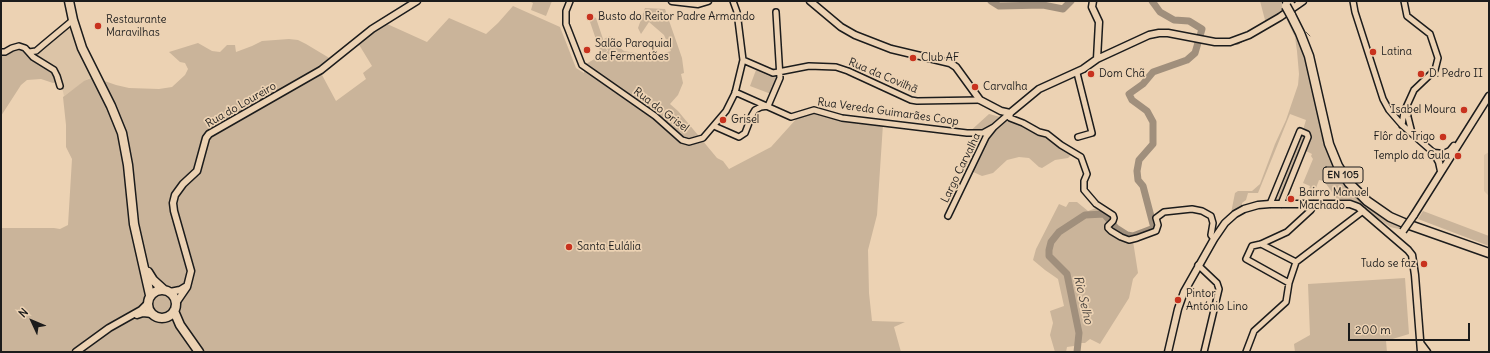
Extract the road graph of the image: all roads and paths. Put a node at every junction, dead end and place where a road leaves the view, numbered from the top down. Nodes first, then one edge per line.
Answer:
1 (69, 1) edge
2 (417, 1) edge
3 (570, 1) edge
4 (672, 1) edge
5 (708, 1) edge
6 (733, 1) edge
7 (810, 1) edge
8 (1094, 1) edge
9 (1303, 1) edge
10 (1354, 1) edge
11 (1404, 1) edge
12 (1286, 3) edge
13 (776, 12) dead end
14 (1293, 14) junction
15 (72, 20) junction
16 (1, 52) edge
17 (29, 52) junction
18 (1097, 59) junction
19 (744, 60) junction
20 (778, 72) junction
21 (1077, 73) junction
22 (60, 86) dead end
23 (1489, 91) edge
24 (735, 92) junction
25 (1489, 96) edge
26 (980, 100) junction
27 (768, 106) junction
28 (1407, 106) junction
29 (1010, 113) junction
30 (1408, 117) junction
31 (1402, 124) junction
32 (714, 126) junction
33 (994, 127) junction
34 (1412, 134) junction
35 (1078, 137) dead end
36 (1434, 153) junction
37 (1443, 154) junction
38 (1439, 161) junction
39 (1447, 162) junction
40 (1441, 171) junction
41 (1270, 204) junction
42 (1281, 204) junction
43 (1314, 204) junction
44 (1363, 212) junction
45 (948, 216) dead end
46 (1214, 239) junction
47 (1397, 240) junction
48 (1261, 244) junction
49 (1489, 249) edge
50 (1489, 254) edge
51 (1296, 262) junction
52 (143, 263) junction
53 (1198, 265) junction
54 (189, 282) junction
55 (1289, 283) junction
56 (167, 291) junction
57 (150, 295) junction
58 (176, 303) junction
59 (147, 304) junction
60 (174, 311) junction
61 (152, 314) junction
62 (132, 316) junction
63 (164, 318) junction
64 (1421, 344) junction
65 (198, 351) edge
66 (76, 352) edge
67 (1168, 352) edge
68 (1204, 352) edge
69 (1246, 352) edge
70 (1421, 352) edge
71 (1427, 352) edge

1 - 15 main road
2 - 54 street, Rua do Loureiro
3 - 32 street, Rua do Grisel
4 - 5 street
6 - 19 street, Rua do Grisel
7 - 26 street
8 - 18 street
9 - 18 street
10 - 31 street
11 - 28 street
12 - 14 main road, EN 105
13 - 20 street
14 - 49 main road, EN 105
14 - 50 main road, EN 105
15 - 17 street
15 - 52 main road
16 - 17 street
17 - 22 street
18 - 21 street
19 - 20 street
19 - 24 street, Rua do Grisel
20 - 26 street, Rua da Covilhã
20 - 27 street
21 - 29 street
21 - 35 street
23 - 37 street
24 - 27 street, Rua Vereda Guimarães Coop
24 - 32 street, Rua do Grisel
25 - 39 street
26 - 29 street
27 - 32 street
27 - 33 street, Rua Vereda Guimarães Coop
28 - 30 street
28 - 31 street
29 - 33 street, Largo Carvalha
29 - 46 street
30 - 31 street
30 - 34 street
31 - 34 street
33 - 45 street, Largo Carvalha
34 - 36 street
36 - 37 street
36 - 38 street
37 - 38 street
37 - 39 street
38 - 39 street
38 - 40 street
39 - 40 street
40 - 47 street, bridge
41 - 42 street
41 - 42 street
41 - 46 street
42 - 43 street
43 - 44 street
43 - 48 street
44 - 47 street
44 - 51 street
46 - 53 street
47 - 64 street
48 - 51 street
48 - 55 street
51 - 55 street
52 - 56 main road
52 - 57 main road
53 - 67 street
53 - 68 street
54 - 56 street
54 - 58 street, Rua do Loureiro
55 - 69 street
56 - 57 main road
56 - 58 main road
57 - 59 main road
58 - 60 main road
59 - 61 main road
59 - 62 street
60 - 63 main road
60 - 65 main road
61 - 62 street
61 - 63 main road
62 - 66 street
63 - 65 main road
64 - 70 street
64 - 71 street

